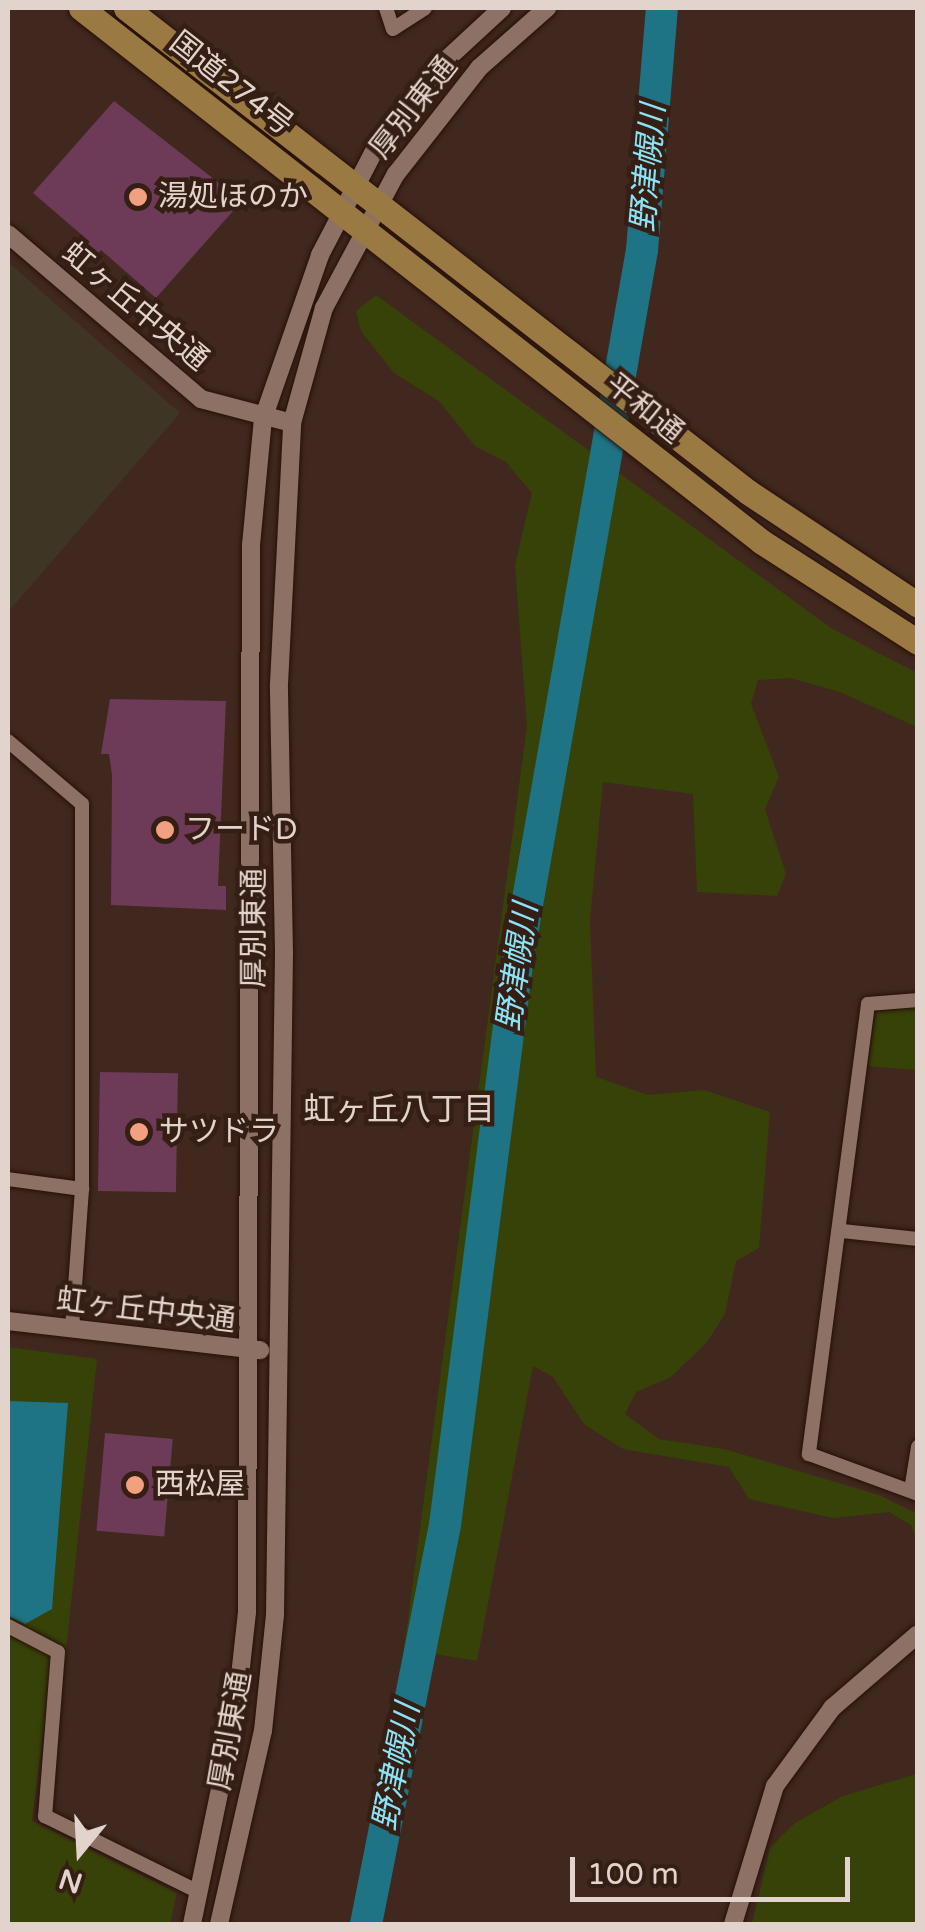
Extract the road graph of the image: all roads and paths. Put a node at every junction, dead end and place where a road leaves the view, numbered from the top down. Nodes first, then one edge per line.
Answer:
1 (81, 8) edge
2 (126, 8) edge
3 (386, 8) edge
4 (425, 8) edge
5 (547, 8) edge
6 (498, 9) edge
7 (356, 184) junction
8 (379, 202) junction
9 (340, 212) junction
10 (364, 230) junction
11 (8, 234) edge
12 (263, 419) junction
13 (292, 423) junction
14 (918, 605) edge
15 (918, 642) edge
16 (251, 683) junction
17 (279, 684) junction
18 (8, 741) edge
19 (918, 1000) edge
20 (8, 1179) edge
21 (82, 1188) junction
22 (842, 1231) junction
23 (918, 1239) edge
24 (8, 1321) edge
25 (72, 1330) junction
26 (277, 1349) junction
27 (252, 1351) junction
28 (918, 1446) edge
29 (914, 1492) edge
30 (8, 1626) edge
31 (918, 1634) edge
32 (199, 1892) junction
33 (192, 1924) edge
34 (219, 1924) edge
35 (733, 1924) edge

1 - 9 highway, 国道274号
2 - 7 highway, 国道274号
3 - 4 street
5 - 8 street, 厚別東通
6 - 7 street, 厚別東通
7 - 8 highway, 平和通
7 - 9 street, 厚別東通
8 - 10 street, 厚別東通
8 - 14 highway, 平和通
9 - 10 highway, 平和通
9 - 12 street, 厚別東通
10 - 13 street, 厚別東通
10 - 15 highway, 平和通
11 - 12 street, 虹ヶ丘中央通
12 - 13 street, 虹ヶ丘中央通
12 - 16 street, 厚別東通
13 - 17 street, 厚別東通
16 - 17 street
16 - 27 street, 厚別東通
17 - 26 street, 厚別東通
18 - 21 street
19 - 22 street
20 - 21 street
21 - 25 street
22 - 23 street
22 - 29 street
24 - 25 street, 虹ヶ丘中央通
25 - 27 street, 虹ヶ丘中央通
26 - 27 street, 虹ヶ丘中央通
26 - 34 street, 厚別東通
27 - 32 street, 厚別東通
28 - 29 street
30 - 32 street
31 - 35 street
32 - 33 street, 厚別東通

